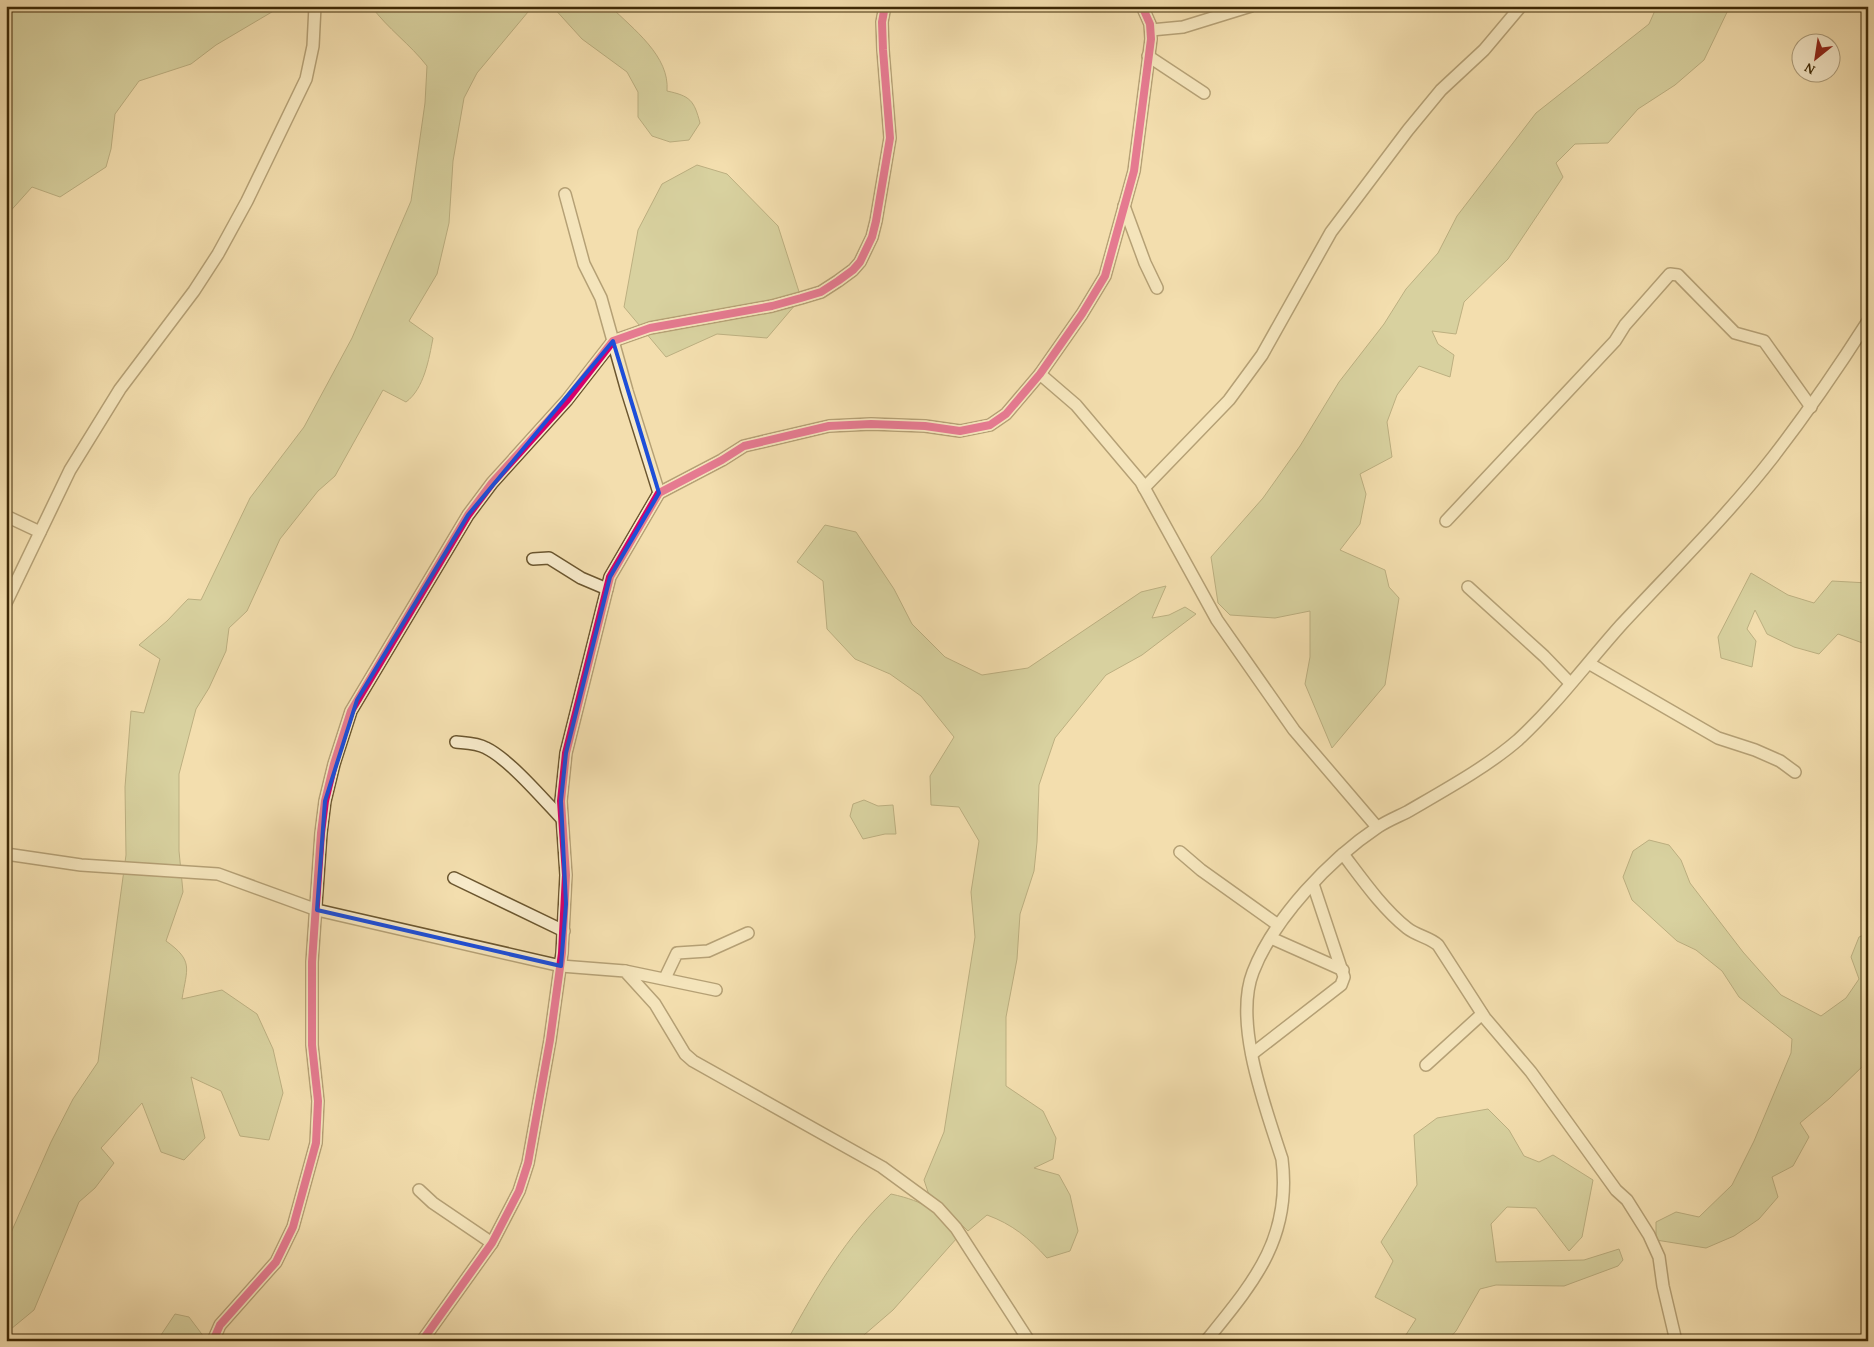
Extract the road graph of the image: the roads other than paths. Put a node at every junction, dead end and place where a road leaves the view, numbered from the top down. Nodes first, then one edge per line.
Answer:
1 (315, 6) edge
2 (885, 6) edge
3 (1142, 6) edge
4 (1251, 6) edge
5 (1521, 6) edge
6 (1151, 30) junction
7 (1148, 56) junction
8 (1204, 93) dead end
9 (565, 194) dead end
10 (1124, 206) junction
11 (1157, 288) dead end
12 (1868, 321) edge
13 (613, 341) junction
14 (1040, 374) junction
15 (1811, 408) junction
16 (1144, 488) junction
17 (659, 493) junction
18 (6, 516) edge
19 (1446, 521) dead end
20 (40, 532) junction
21 (533, 559) dead end
22 (1468, 587) dead end
23 (606, 590) junction
24 (6, 603) edge
25 (1590, 664) junction
26 (1570, 683) junction
27 (456, 742) dead end
28 (1795, 772) dead end
29 (562, 819) junction
30 (1377, 827) junction
31 (1180, 852) dead end
32 (6, 854) edge
33 (1343, 854) junction
34 (454, 878) dead end
35 (1313, 884) junction
36 (317, 910) junction
37 (1278, 925) junction
38 (564, 931) junction
39 (748, 933) dead end
40 (1271, 938) junction
41 (560, 966) junction
42 (1343, 970) junction
43 (625, 971) junction
44 (665, 978) junction
45 (716, 990) dead end
46 (1482, 1014) junction
47 (1252, 1054) junction
48 (1426, 1065) dead end
49 (419, 1190) dead end
50 (492, 1243) junction
51 (213, 1341) edge
52 (422, 1341) edge
53 (1029, 1341) edge
54 (1206, 1341) edge
55 (1676, 1341) edge

1 - 20 street
2 - 13 street
3 - 6 street
4 - 6 street
5 - 16 street
6 - 7 street
7 - 8 street
7 - 10 street
9 - 13 street
10 - 11 street
10 - 14 street
12 - 15 street
13 - 17 street
13 - 36 street
14 - 16 street
14 - 17 street
15 - 19 street
15 - 25 street
16 - 30 street
17 - 23 street
18 - 20 street
20 - 24 street
21 - 23 street
22 - 26 street
23 - 29 street
25 - 26 street
25 - 28 street
26 - 30 street
27 - 29 street
29 - 38 street
30 - 33 street
31 - 37 street
32 - 36 street
33 - 35 street
33 - 46 street
34 - 38 street
35 - 37 street
35 - 42 street
36 - 41 street
36 - 51 street
37 - 40 street
38 - 41 street
39 - 44 street
40 - 42 street
40 - 47 street
41 - 43 street
41 - 50 street
42 - 47 street
43 - 44 street
43 - 53 street
44 - 45 street
46 - 48 street
46 - 55 street
47 - 54 street
49 - 50 street
50 - 52 street

